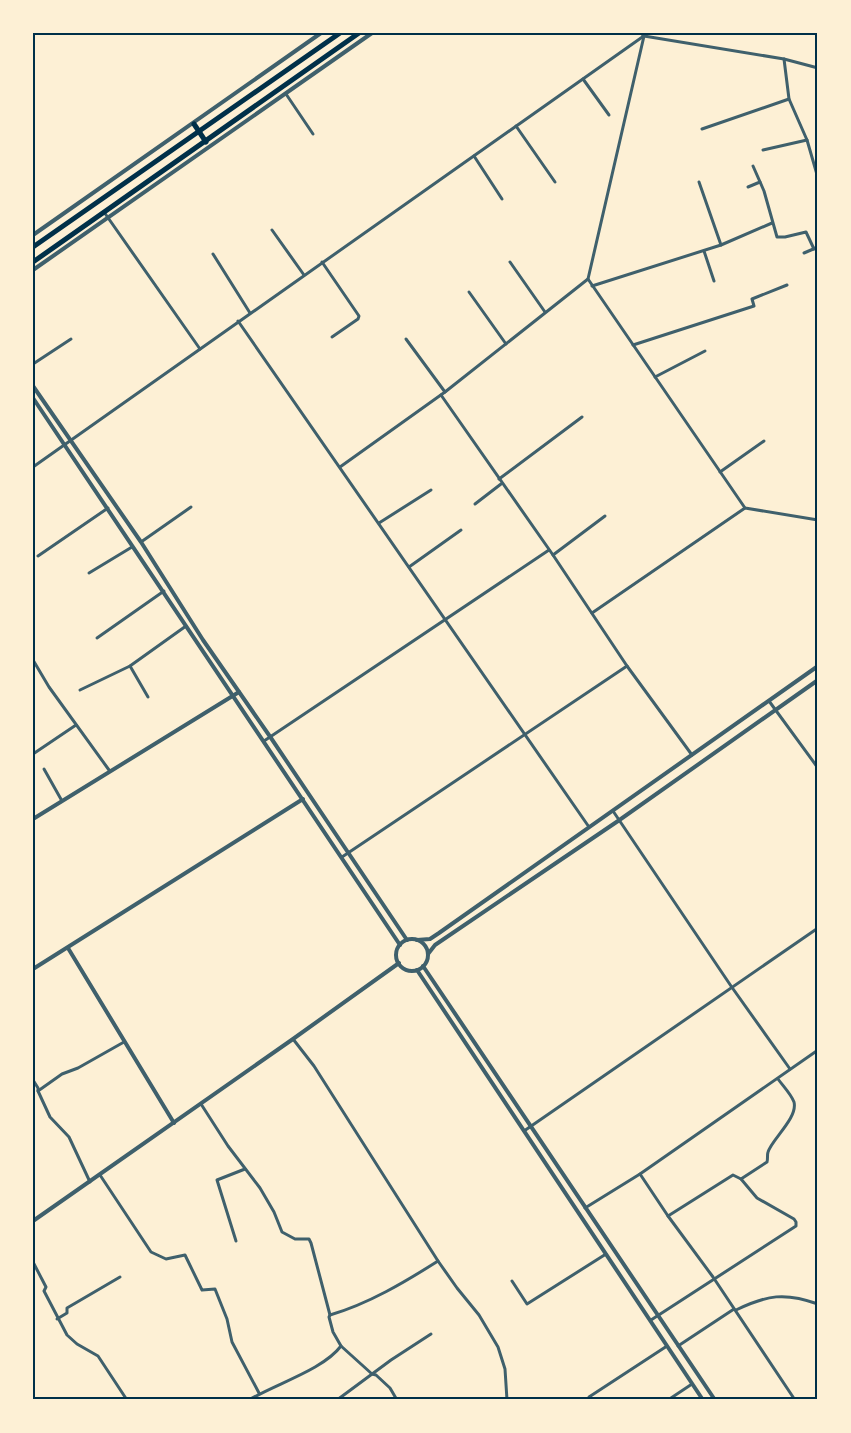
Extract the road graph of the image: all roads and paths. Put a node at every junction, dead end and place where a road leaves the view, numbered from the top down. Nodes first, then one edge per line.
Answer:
1 (321, 33) edge
2 (340, 33) edge
3 (359, 33) edge
4 (372, 33) edge
5 (645, 34) edge
6 (784, 59) junction
7 (818, 68) edge
8 (583, 79) junction
9 (286, 94) junction
10 (789, 99) junction
11 (609, 115) dead end
12 (194, 124) junction
13 (516, 126) junction
14 (702, 129) dead end
15 (199, 132) junction
16 (313, 134) dead end
17 (807, 140) junction
18 (206, 142) junction
19 (763, 150) dead end
20 (474, 156) junction
21 (753, 165) dead end
22 (818, 178) edge
23 (555, 182) dead end
24 (699, 182) dead end
25 (760, 182) junction
26 (748, 187) dead end
27 (501, 199) dead end
28 (104, 212) junction
29 (108, 219) junction
30 (772, 223) junction
31 (272, 230) dead end
32 (33, 235) edge
33 (721, 245) junction
34 (33, 247) edge
35 (816, 248) edge
36 (704, 250) junction
37 (804, 253) dead end
38 (213, 254) dead end
39 (33, 262) edge
40 (322, 262) junction
41 (510, 262) dead end
42 (33, 270) edge
43 (304, 275) junction
44 (588, 279) junction
45 (714, 281) dead end
46 (787, 285) dead end
47 (592, 286) junction
48 (469, 292) dead end
49 (250, 312) junction
50 (545, 312) junction
51 (238, 321) junction
52 (332, 337) dead end
53 (72, 339) dead end
54 (406, 339) dead end
55 (506, 345) junction
56 (633, 345) junction
57 (200, 349) junction
58 (705, 351) dead end
59 (33, 364) edge
60 (655, 377) junction
61 (33, 386) edge
62 (445, 392) junction
63 (441, 395) junction
64 (33, 398) edge
65 (582, 417) dead end
66 (72, 440) junction
67 (764, 441) dead end
68 (64, 446) junction
69 (33, 467) edge
70 (340, 467) junction
71 (720, 472) junction
72 (500, 482) junction
73 (431, 490) dead end
74 (475, 504) dead end
75 (191, 507) dead end
76 (108, 508) junction
77 (746, 508) junction
78 (605, 516) dead end
79 (818, 520) edge
80 (379, 524) junction
81 (461, 530) dead end
82 (141, 542) junction
83 (132, 547) junction
84 (549, 550) junction
85 (553, 555) junction
86 (38, 556) dead end
87 (409, 567) junction
88 (89, 573) dead end
89 (164, 591) junction
90 (592, 614) junction
91 (445, 619) junction
92 (187, 625) junction
93 (97, 638) dead end
94 (33, 660) edge
95 (130, 666) junction
96 (627, 666) junction
97 (818, 666) edge
98 (818, 680) edge
99 (80, 690) dead end
100 (239, 692) junction
101 (234, 695) junction
102 (148, 697) dead end
103 (769, 700) junction
104 (777, 709) junction
105 (76, 725) junction
106 (525, 735) junction
107 (271, 738) junction
108 (264, 741) junction
109 (33, 754) edge
110 (692, 755) junction
111 (818, 768) edge
112 (44, 769) dead end
113 (110, 770) junction
114 (303, 799) junction
115 (62, 801) junction
116 (613, 811) junction
117 (33, 819) edge
118 (618, 821) junction
119 (589, 827) junction
120 (348, 853) junction
121 (342, 857) junction
122 (818, 928) edge
123 (407, 940) junction
124 (417, 940) junction
125 (400, 945) junction
126 (68, 948) junction
127 (428, 954) junction
128 (399, 963) junction
129 (423, 966) junction
130 (33, 969) edge
131 (417, 970) junction
132 (731, 986) junction
133 (293, 1039) junction
134 (125, 1042) junction
135 (818, 1050) edge
136 (790, 1069) junction
137 (777, 1078) junction
138 (33, 1080) edge
139 (38, 1091) junction
140 (201, 1104) junction
141 (174, 1123) junction
142 (531, 1127) junction
143 (524, 1131) junction
144 (245, 1169) junction
145 (640, 1174) junction
146 (100, 1175) junction
147 (741, 1179) junction
148 (90, 1182) junction
149 (585, 1208) junction
150 (668, 1216) junction
151 (33, 1221) edge
152 (236, 1241) dead end
153 (606, 1254) junction
154 (438, 1261) junction
155 (33, 1262) edge
156 (120, 1277) dead end
157 (713, 1277) junction
158 (512, 1281) dead end
159 (818, 1304) edge
160 (735, 1309) junction
161 (330, 1315) junction
162 (657, 1316) junction
163 (57, 1319) junction
164 (651, 1320) junction
165 (431, 1334) dead end
166 (341, 1346) junction
167 (667, 1346) junction
168 (678, 1346) junction
169 (372, 1374) junction
170 (692, 1383) junction
171 (259, 1394) junction
172 (589, 1396) dead end
173 (252, 1399) edge
174 (128, 1400) edge
175 (337, 1400) edge
176 (398, 1400) edge
177 (507, 1400) edge
178 (668, 1400) edge
179 (703, 1400) edge
180 (715, 1400) edge
181 (795, 1400) edge

1 - 12 street
2 - 15 highway
3 - 18 highway
4 - 9 street
5 - 6 street
5 - 8 street
5 - 44 street
6 - 7 street
6 - 10 street
8 - 11 street
8 - 13 street
9 - 16 street
9 - 29 street
10 - 14 street
10 - 17 street
12 - 15 highway
12 - 32 street
13 - 20 street
13 - 23 street
15 - 18 highway
15 - 34 highway
17 - 19 street
17 - 22 street
18 - 28 highway
20 - 27 street
20 - 40 street
21 - 25 street
24 - 33 street
25 - 26 street
25 - 30 street
28 - 29 street
28 - 39 highway
29 - 42 street
29 - 57 street
30 - 33 street
30 - 35 street
31 - 43 street
33 - 36 street
35 - 37 street
36 - 45 street
36 - 47 street
38 - 49 street
40 - 43 street
40 - 52 street
41 - 50 street
43 - 49 street
44 - 47 street
44 - 50 street
46 - 56 street
47 - 56 street
48 - 55 street
49 - 51 street
50 - 55 street
51 - 57 street
51 - 70 street
53 - 59 street
54 - 62 street
55 - 62 street
56 - 60 street
57 - 66 street
58 - 60 street
60 - 71 street
61 - 66 street
62 - 63 street
63 - 70 street
63 - 72 street
64 - 68 street
65 - 72 street
66 - 68 street
66 - 82 street
67 - 71 street
68 - 69 street
68 - 76 street
70 - 80 street
71 - 77 street
72 - 74 street
72 - 84 street
73 - 80 street
75 - 82 street
76 - 83 street
76 - 86 street
77 - 79 street
77 - 90 street
78 - 85 street
80 - 87 street
81 - 87 street
82 - 100 street
83 - 88 street
83 - 89 street
84 - 85 street
84 - 91 street
85 - 90 street
87 - 91 street
89 - 92 street
89 - 93 street
90 - 96 street
91 - 106 street
91 - 107 street
92 - 95 street
92 - 101 street
94 - 105 street
95 - 99 street
95 - 102 street
96 - 106 street
96 - 110 street
97 - 103 street
98 - 104 street
100 - 101 street
100 - 107 street
101 - 108 street
101 - 113 street
103 - 104 street
103 - 110 street
104 - 111 street
104 - 118 street
105 - 109 street
105 - 113 street
106 - 119 street
106 - 120 street
107 - 108 street
107 - 120 street
108 - 114 street
110 - 116 street
112 - 115 street
113 - 115 street
114 - 121 street
114 - 126 street
115 - 117 street
116 - 118 street
116 - 119 street
118 - 127 street
118 - 132 street
119 - 124 street
120 - 121 street
120 - 123 street
121 - 125 street
122 - 132 street
123 - 124 street
123 - 125 street
124 - 127 street
125 - 128 street
126 - 130 street
126 - 134 street
127 - 129 street
128 - 131 street
128 - 133 street
129 - 131 street
129 - 142 street
131 - 143 street
132 - 136 street
132 - 142 street
133 - 140 street
133 - 154 street
134 - 139 street
134 - 141 street
135 - 136 street
136 - 137 street
137 - 145 street
137 - 147 street
138 - 139 street
139 - 148 street
140 - 141 street
140 - 144 street
141 - 146 street
142 - 143 street
142 - 149 street
143 - 153 street
144 - 152 street
144 - 161 street
145 - 149 street
145 - 150 street
146 - 148 street
146 - 171 street
147 - 150 street
147 - 157 street
148 - 151 street
149 - 162 street
150 - 157 street
153 - 158 street
153 - 164 street
154 - 161 street
154 - 177 street
155 - 163 street
156 - 163 street
157 - 160 street
157 - 162 street
159 - 160 street
160 - 168 street
160 - 181 street
161 - 166 street
162 - 164 street
162 - 168 street
163 - 174 street
164 - 167 street
165 - 169 street
166 - 169 street
166 - 171 street
167 - 170 street
167 - 172 street
168 - 180 street
169 - 175 street
169 - 176 street
170 - 178 street
170 - 179 street
171 - 173 street

